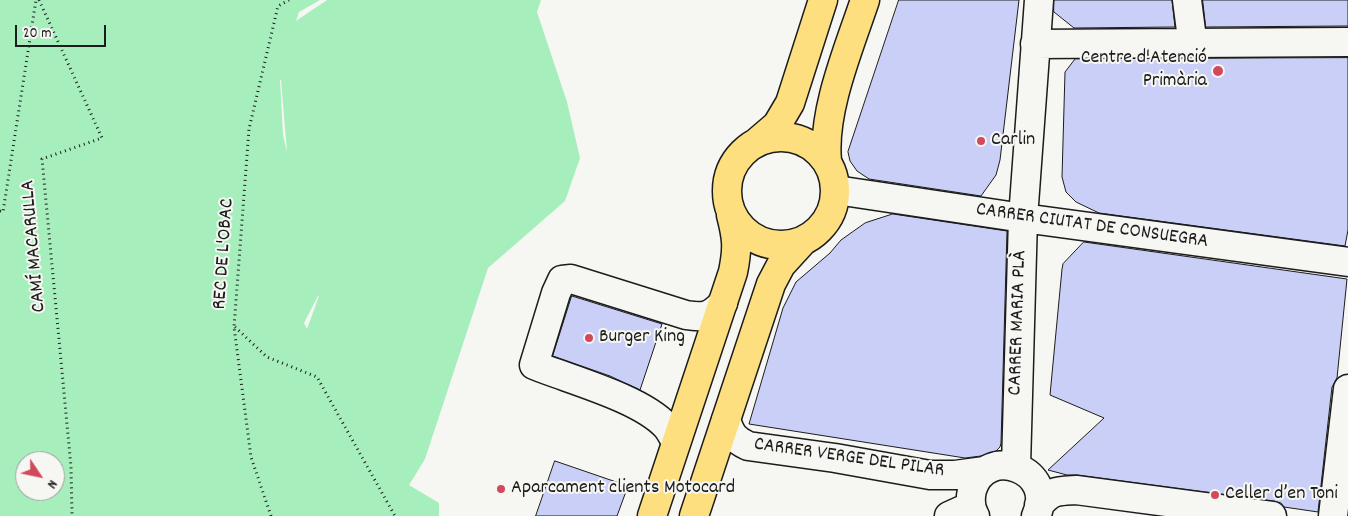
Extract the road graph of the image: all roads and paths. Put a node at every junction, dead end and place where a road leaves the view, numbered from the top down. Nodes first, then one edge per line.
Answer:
1 (37, 0) edge
2 (289, 0) edge
3 (823, 0) edge
4 (865, 0) edge
5 (1039, 0) edge
6 (1187, 0) edge
7 (1191, 30) dead end
8 (1348, 42) edge
9 (1035, 44) junction
10 (756, 143) junction
11 (827, 161) junction
12 (836, 190) junction
13 (730, 208) junction
14 (0, 211) edge
15 (1023, 218) junction
16 (802, 242) junction
17 (1348, 262) edge
18 (723, 303) junction
19 (234, 327) junction
20 (1348, 389) edge
21 (726, 420) junction
22 (676, 442) junction
23 (1016, 466) junction
24 (985, 471) junction
25 (1037, 510) edge
26 (965, 513) edge
27 (72, 516) edge
28 (271, 516) edge
29 (395, 516) edge
30 (652, 516) edge
31 (694, 516) edge
32 (1272, 516) edge
33 (1333, 516) edge

1 - 14 path, CAMÍ MACARULLA
1 - 27 path, CAMÍ MACARULLA
2 - 19 path, REC DE L'OBAC
3 - 10 highway
4 - 11 highway
5 - 9 street, CARRER MARIA PLÀ
6 - 7 street
8 - 9 street
9 - 15 street, CARRER MARIA PLÀ
10 - 11 highway
10 - 13 highway
11 - 12 highway
12 - 15 street, CARRER CIUTAT DE CONSUEGRA
12 - 16 highway
13 - 16 highway
13 - 18 highway
15 - 17 street, CARRER CIUTAT DE CONSUEGRA
15 - 23 street, CARRER MARIA PLÀ
16 - 21 highway
18 - 22 highway
18 - 22 street
19 - 28 path, REC DE L'OBAC
19 - 29 path
20 - 33 street
21 - 24 street, CARRER VERGE DEL PILAR
21 - 31 highway
22 - 30 highway
23 - 24 street, CARRER VERGE DEL PILAR
23 - 25 street
24 - 26 street
25 - 32 street

